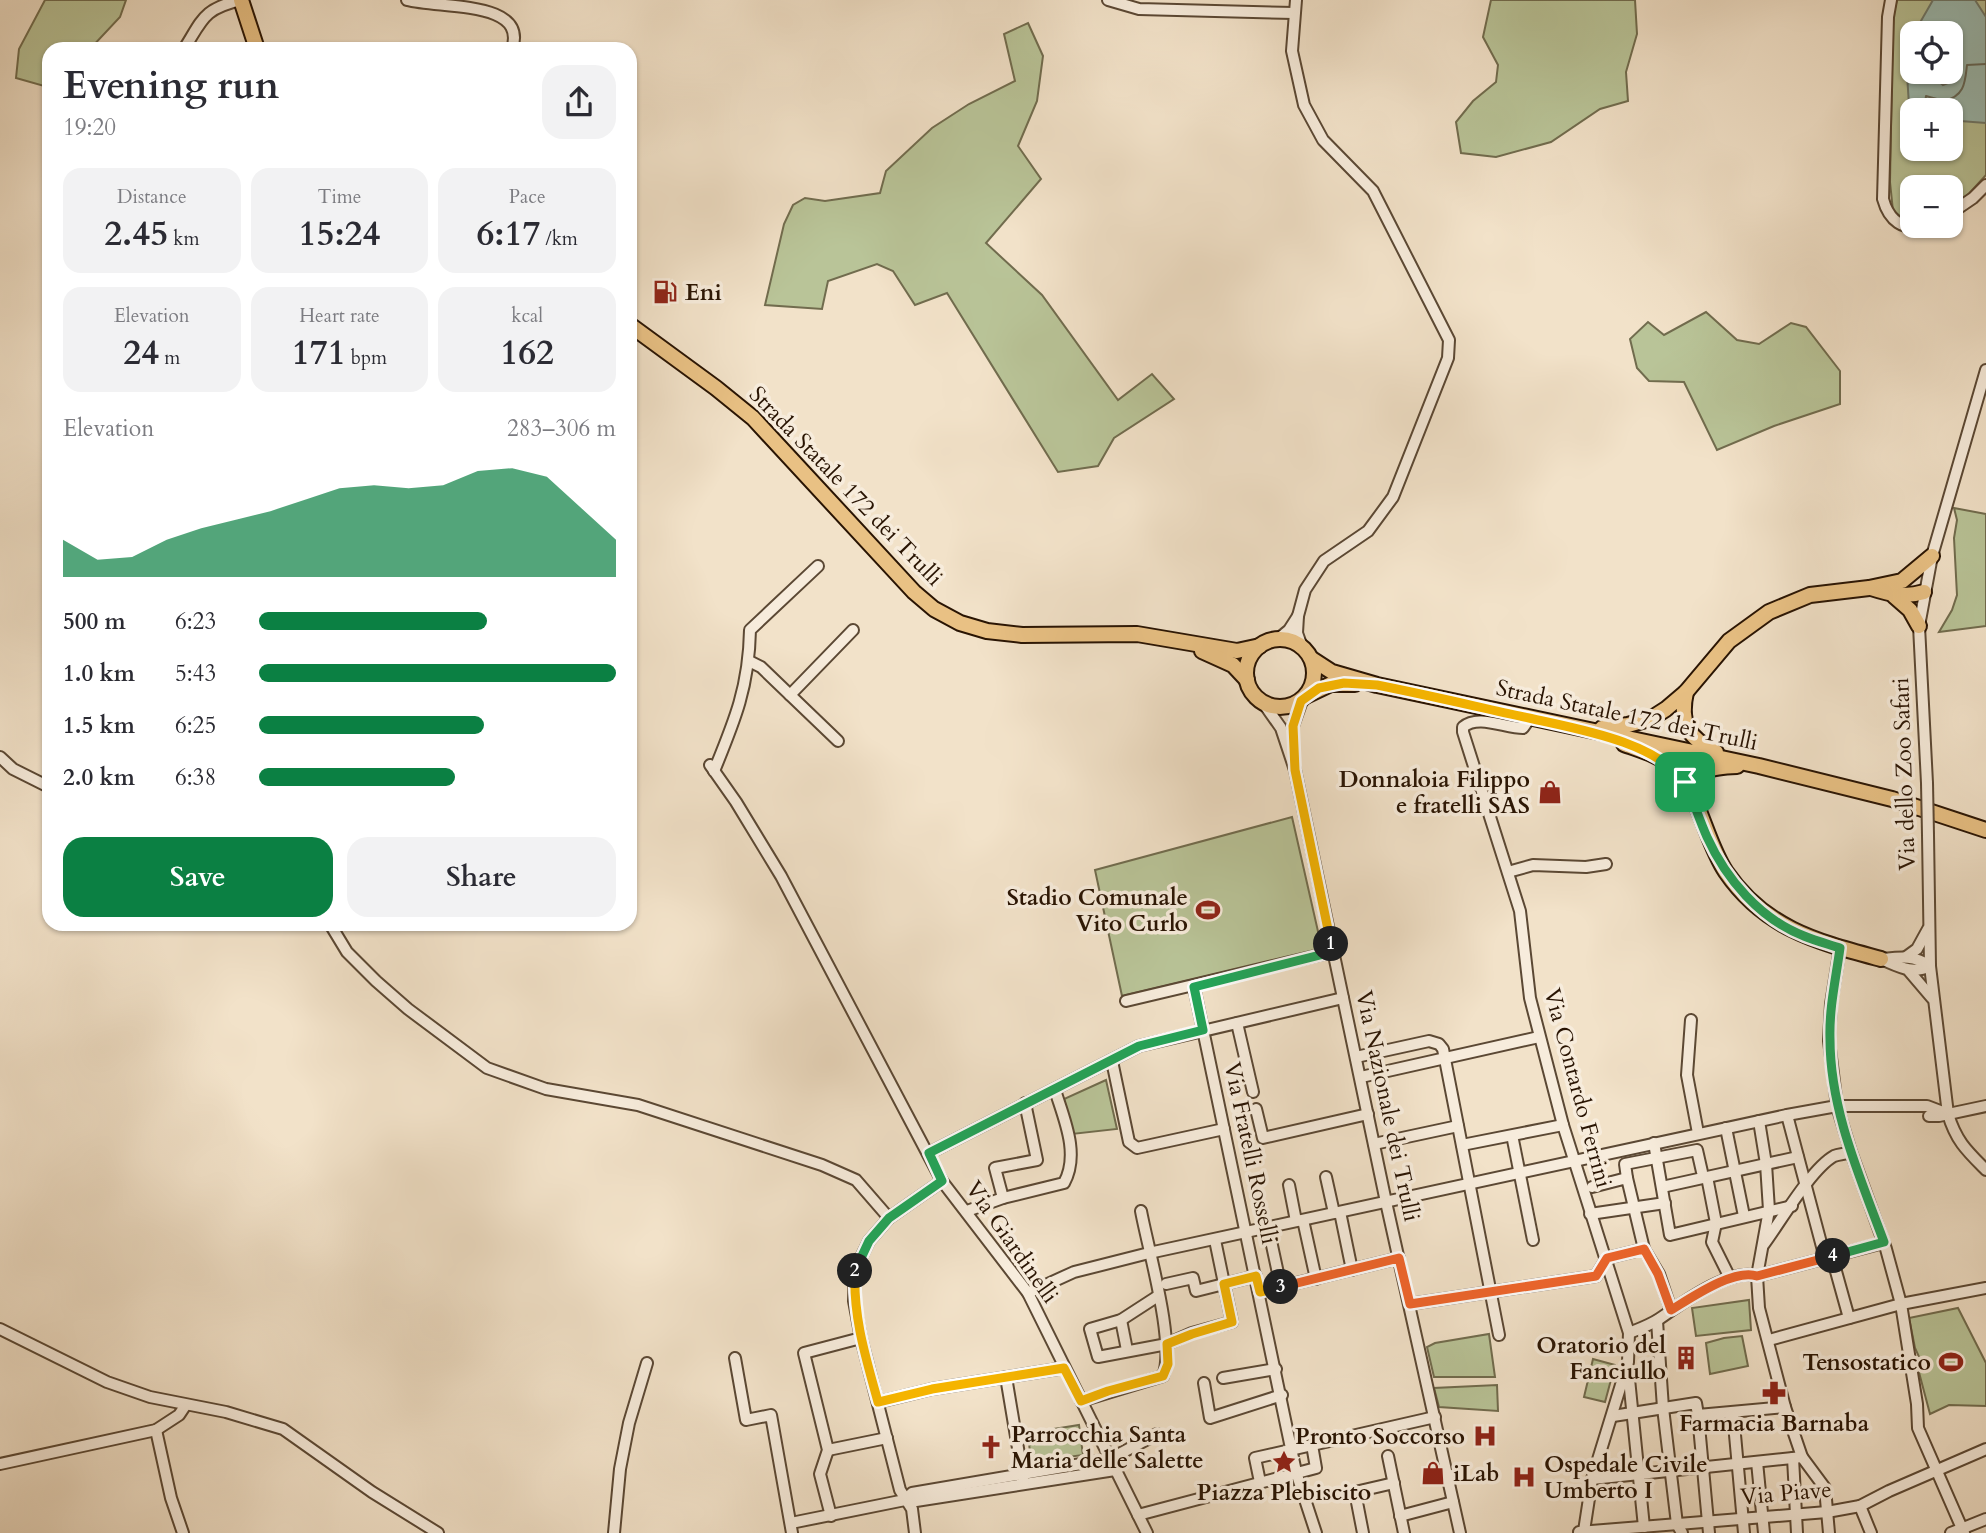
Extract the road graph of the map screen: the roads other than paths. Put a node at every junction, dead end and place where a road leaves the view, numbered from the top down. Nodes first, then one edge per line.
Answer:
1 (241, 0) edge
2 (407, 0) edge
3 (1108, 0) edge
4 (1296, 0) edge
5 (1892, 0) edge
6 (1294, 13) junction
7 (188, 42) edge
8 (255, 42) edge
9 (514, 42) edge
10 (1986, 185) edge
11 (1963, 205) edge
12 (1900, 224) edge
13 (637, 330) edge
14 (1986, 370) edge
15 (1932, 556) junction
16 (818, 566) dead end
17 (1902, 581) junction
18 (1869, 588) junction
19 (1924, 592) junction
20 (1894, 596) junction
21 (1298, 616) junction
22 (1919, 625) junction
23 (853, 630) dead end
24 (1172, 639) junction
25 (1279, 639) junction
26 (1260, 646) junction
27 (1302, 647) junction
28 (1312, 659) junction
29 (749, 661) junction
30 (1247, 680) junction
31 (1377, 685) junction
32 (1686, 692) junction
33 (790, 695) junction
34 (1304, 698) junction
35 (1264, 704) junction
36 (1530, 718) junction
37 (1587, 729) junction
38 (838, 741) dead end
39 (0, 757) edge
40 (1734, 761) junction
41 (1759, 766) junction
42 (1295, 770) junction
43 (42, 784) edge
44 (1693, 801) junction
45 (1986, 830) edge
46 (1606, 864) dead end
47 (1507, 872) junction
48 (1930, 926) junction
49 (334, 931) edge
50 (1840, 948) junction
51 (1332, 952) junction
52 (1906, 957) junction
53 (1881, 959) junction
54 (1930, 966) junction
55 (1909, 971) junction
56 (1194, 987) junction
57 (1343, 998) junction
58 (1933, 999) junction
59 (1126, 1001) dead end
60 (1691, 1020) dead end
61 (1237, 1023) junction
62 (1203, 1030) junction
63 (1539, 1037) junction
64 (1356, 1057) junction
65 (1444, 1059) junction
66 (1112, 1062) junction
67 (1361, 1077) junction
68 (1055, 1090) junction
69 (1944, 1090) junction
70 (1252, 1091) dead end
71 (1025, 1103) junction
72 (1986, 1106) edge
73 (1837, 1107) junction
74 (1256, 1109) dead end
75 (1928, 1111) junction
76 (1368, 1114) junction
77 (1948, 1114) junction
78 (1787, 1115) junction
79 (1759, 1121) junction
80 (1563, 1125) junction
81 (1458, 1126) junction
82 (1726, 1128) junction
83 (1224, 1129) junction
84 (1698, 1133) junction
85 (1954, 1134) junction
86 (1513, 1140) dead end
87 (1654, 1143) junction
88 (1374, 1144) junction
89 (1462, 1145) junction
90 (929, 1153) junction
91 (1851, 1153) junction
92 (1798, 1157) junction
93 (1657, 1158) junction
94 (1576, 1160) junction
95 (1766, 1164) junction
96 (1986, 1170) edge
97 (1734, 1171) junction
98 (1519, 1172) junction
99 (1704, 1175) junction
100 (1326, 1177) dead end
101 (1627, 1178) junction
102 (942, 1181) junction
103 (1470, 1183) junction
104 (1805, 1184) junction
105 (1289, 1185) dead end
106 (1592, 1187) dead end
107 (1662, 1187) junction
108 (1003, 1198) junction
109 (1386, 1202) junction
110 (1665, 1203) junction
111 (1792, 1206) junction
112 (1634, 1208) junction
113 (1769, 1210) junction
114 (967, 1211) junction
115 (1141, 1211) dead end
116 (1337, 1213) junction
117 (1590, 1214) junction
118 (1744, 1216) junction
119 (889, 1218) junction
120 (1300, 1220) junction
121 (1716, 1223) junction
122 (1268, 1227) junction
123 (1247, 1232) junction
124 (1215, 1240) junction
125 (1532, 1240) dead end
126 (1884, 1242) junction
127 (1762, 1246) junction
128 (1644, 1249) junction
129 (1149, 1253) junction
130 (1828, 1257) junction
131 (1399, 1258) junction
132 (1607, 1258) junction
133 (1352, 1270) junction
134 (1256, 1276) junction
135 (1757, 1276) junction
136 (1730, 1278) junction
137 (1316, 1279) junction
138 (1166, 1284) dead end
139 (1224, 1284) junction
140 (1281, 1287) junction
141 (1986, 1288) edge
142 (1490, 1291) junction
143 (1260, 1292) junction
144 (1028, 1293) junction
145 (1158, 1296) junction
146 (1410, 1304) junction
147 (1901, 1304) junction
148 (1671, 1310) junction
149 (1849, 1318) junction
150 (1121, 1320) junction
151 (1657, 1321) junction
152 (0, 1329) edge
153 (1629, 1333) junction
154 (1499, 1335) dead end
155 (861, 1338) junction
156 (1769, 1340) junction
157 (1167, 1344) junction
158 (1127, 1350) junction
159 (735, 1358) dead end
160 (1628, 1362) junction
161 (647, 1363) dead end
162 (1064, 1368) junction
163 (1276, 1369) junction
164 (1006, 1377) junction
165 (1223, 1378) dead end
166 (1204, 1383) dead end
167 (1282, 1395) junction
168 (1081, 1401) junction
169 (878, 1402) junction
170 (185, 1406) junction
171 (1785, 1407) junction
172 (1663, 1408) junction
173 (1633, 1412) junction
174 (1733, 1413) junction
175 (1698, 1415) junction
176 (1613, 1416) junction
177 (1435, 1418) junction
178 (156, 1430) junction
179 (1157, 1434) dead end
180 (887, 1438) junction
181 (1312, 1445) junction
182 (1986, 1449) edge
183 (828, 1450) junction
184 (1292, 1450) junction
185 (1388, 1456) dead end
186 (1797, 1457) junction
187 (1757, 1462) junction
188 (0, 1464) edge
189 (1112, 1465) junction
190 (1738, 1465) junction
191 (1702, 1468) junction
192 (1671, 1471) junction
193 (1937, 1471) junction
194 (1296, 1472) junction
195 (1639, 1474) junction
196 (1024, 1479) junction
197 (1592, 1479) junction
198 (1260, 1482) junction
199 (1394, 1483) junction
200 (905, 1500) junction
201 (1453, 1502) junction
202 (1860, 1506) junction
203 (1827, 1512) junction
204 (1796, 1514) junction
205 (1138, 1515) junction
206 (831, 1516) junction
207 (1400, 1516) junction
208 (1763, 1517) junction
209 (1744, 1519) junction
210 (1986, 1519) edge
211 (1644, 1527) junction
212 (1708, 1527) edge
213 (791, 1528) edge
214 (1658, 1529) edge
215 (1679, 1529) edge
216 (1625, 1531) edge
217 (1963, 1531) edge
218 (1581, 1532) edge
219 (183, 1533) edge
220 (438, 1533) edge
221 (614, 1533) edge
222 (915, 1533) edge
223 (1146, 1533) edge
224 (1316, 1533) edge
225 (1363, 1533) edge
226 (1404, 1533) edge
227 (1460, 1533) edge
228 (1744, 1533) edge
229 (1764, 1533) edge
230 (1797, 1533) edge
231 (1829, 1533) edge
232 (1871, 1533) edge
233 (1951, 1533) edge

1 - 7 street
1 - 8 main road
2 - 9 street
3 - 6 street
4 - 6 street
5 - 12 street
6 - 21 street
10 - 11 street
13 - 24 main road, Strada Statale 172 dei Trulli
14 - 15 street, Via dello Zoo Safari
15 - 17 main road
15 - 19 street, Via dello Zoo Safari
16 - 29 street
17 - 18 main road
17 - 19 main road
18 - 20 main road
18 - 32 main road
19 - 20 main road
19 - 22 street, Via dello Zoo Safari
20 - 22 main road
21 - 25 street
21 - 27 street
22 - 48 street, Via dello Zoo Safari, bridge
23 - 33 street
24 - 26 main road, Strada Statale 172 dei Trulli
24 - 30 main road, Strada Statale 172 dei Trulli
25 - 26 main road, Strada Statale 172 dei Trulli
25 - 27 main road
26 - 30 main road
27 - 28 main road, Strada Statale 172 dei Trulli
28 - 31 main road, Strada Statale 172 dei Trulli
28 - 34 main road
29 - 33 street
29 - 90 street, Via Giardinelli
30 - 35 main road, Strada Statale 172 dei Trulli
31 - 34 main road, Strada Statale 172 dei Trulli
31 - 36 main road, Strada Statale 172 dei Trulli
32 - 37 main road
32 - 40 main road
33 - 38 street
34 - 35 main road, Strada Statale 172 dei Trulli
34 - 42 street, Via Nazionale dei Trulli
35 - 42 street, Via Nazionale dei Trulli
36 - 37 main road, Strada Statale 172 dei Trulli
36 - 47 street, Via Contardo Ferrini
37 - 40 main road, Strada Statale 172 dei Trulli
37 - 44 main road
39 - 43 street
40 - 41 main road, Strada Statale 172 dei Trulli
41 - 44 main road
41 - 45 main road, Strada Statale 172 dei Trulli
42 - 51 street, Via Nazionale dei Trulli
44 - 50 main road
46 - 47 street
47 - 63 street, Via Contardo Ferrini
48 - 52 street
48 - 54 street, Via dello Zoo Safari
49 - 119 street
50 - 53 main road
50 - 73 street
51 - 56 street
51 - 57 street, Via Nazionale dei Trulli
52 - 53 street
52 - 54 street
53 - 55 street
54 - 55 street
54 - 58 street, Via dello Zoo Safari
55 - 58 street
56 - 59 street
56 - 62 street, Via Fratelli Rosselli
57 - 61 street
57 - 64 street, Via Nazionale dei Trulli
58 - 69 street, Via dello Zoo Safari
60 - 84 street
61 - 62 street
61 - 70 street
62 - 66 street
62 - 83 street, Via Fratelli Rosselli
63 - 65 street
63 - 80 street, Via Contardo Ferrini
64 - 65 street
64 - 67 street, Via Nazionale dei Trulli
65 - 67 street
65 - 81 street
66 - 68 street
66 - 83 street
67 - 76 street, Via Nazionale dei Trulli
68 - 71 street
68 - 108 street
69 - 75 street
69 - 77 street, Via dello Zoo Safari
71 - 90 street
71 - 108 street
72 - 77 street
73 - 75 street
73 - 78 street
73 - 91 street
74 - 76 street
75 - 77 street
75 - 85 street
76 - 88 street, Via Nazionale dei Trulli
77 - 85 street, Via dello Zoo Safari
78 - 79 street
78 - 92 street
79 - 82 street
79 - 95 street
80 - 89 street
80 - 94 street, Via Contardo Ferrini
81 - 88 street
81 - 89 street
82 - 84 street
82 - 97 street
83 - 123 street, Via Fratelli Rosselli
84 - 87 street
85 - 96 street, Via dello Zoo Safari
86 - 98 street
87 - 93 street
87 - 94 street
88 - 109 street, Via Nazionale dei Trulli
89 - 103 street
90 - 102 street, Via Giardinelli
91 - 104 street
91 - 126 street
92 - 95 street
92 - 104 street
93 - 99 street
93 - 101 street
93 - 107 street
94 - 98 street
94 - 117 street, Via Contardo Ferrini
95 - 97 street
95 - 113 street
97 - 99 street
97 - 118 street
98 - 103 street
98 - 125 street
99 - 107 street
99 - 121 street
100 - 116 street
101 - 106 street
101 - 112 street
102 - 114 street, Via Giardinelli
102 - 119 street
103 - 109 street
103 - 142 street
104 - 111 street
104 - 130 street
105 - 120 street
107 - 110 street
108 - 114 street
109 - 116 street
109 - 131 street, Via Nazionale dei Trulli
110 - 112 street
110 - 121 street
111 - 113 street
111 - 127 street
112 - 117 street
112 - 128 street
113 - 118 street
113 - 127 street
114 - 144 street, Via Giardinelli
115 - 129 street
116 - 120 street
116 - 133 street
117 - 132 street, Via Contardo Ferrini
118 - 121 street
119 - 155 street
120 - 122 street
120 - 137 street
121 - 136 street
122 - 123 street
122 - 140 street
123 - 124 street
123 - 134 street, Via Fratelli Rosselli
124 - 129 street
124 - 139 street
126 - 130 street
126 - 147 street
127 - 135 street
128 - 132 street
128 - 148 street
129 - 144 street
129 - 145 street
130 - 135 street
130 - 149 street
131 - 133 street
131 - 146 street, Via Nazionale dei Trulli
132 - 142 street
132 - 153 street, Via Contardo Ferrini
133 - 137 street
134 - 139 street
134 - 143 street, Via Fratelli Rosselli
135 - 136 street
135 - 156 street
136 - 148 street
137 - 140 street
138 - 139 street
139 - 157 street
140 - 143 street
141 - 147 street
142 - 146 street
142 - 154 street
143 - 163 street, Via Fratelli Rosselli
144 - 162 street, Via Giardinelli
145 - 150 street
145 - 157 street
146 - 177 street, Via Nazionale dei Trulli
147 - 149 street
147 - 193 street
148 - 151 street
149 - 156 street
150 - 158 street
150 - 158 street
151 - 153 street
151 - 172 street
152 - 170 street
153 - 160 street, Via Contardo Ferrini
155 - 169 street
155 - 183 street
156 - 171 street
157 - 158 street
157 - 168 street
159 - 213 street
160 - 173 street
160 - 176 street, Via Contardo Ferrini
161 - 221 street
162 - 164 street
162 - 168 street, Via Giardinelli
163 - 165 street
163 - 167 street, Via Fratelli Rosselli
164 - 169 street
164 - 196 street
166 - 167 street
167 - 184 street, Via Fratelli Rosselli
168 - 189 street, Via Giardinelli
169 - 180 street
170 - 178 street
170 - 220 street
171 - 174 street
171 - 186 street
172 - 173 street
172 - 175 street
172 - 192 street
173 - 176 street
173 - 195 street
174 - 175 street
174 - 190 street
175 - 191 street
176 - 197 street, Via Contardo Ferrini
177 - 181 street
177 - 201 street, Via Nazionale dei Trulli
178 - 188 street
178 - 219 street
179 - 189 street
180 - 183 street
180 - 200 street
181 - 184 street
181 - 194 street
182 - 193 street, Via Piave
183 - 206 street
184 - 194 street, Via Fratelli Rosselli
184 - 198 street
185 - 199 street
186 - 187 street
186 - 203 street
186 - 204 street
187 - 190 street
187 - 208 street
189 - 196 street
189 - 205 street, Via Giardinelli
190 - 191 street
190 - 209 street
191 - 192 street
191 - 212 street
192 - 195 street
192 - 215 street
193 - 202 street, Via Piave
193 - 217 street
194 - 198 street
194 - 224 street, Via Fratelli Rosselli
195 - 197 street
195 - 211 street
196 - 200 street
197 - 218 street, Via Contardo Ferrini
198 - 205 street
199 - 207 street
199 - 225 street
200 - 206 street
200 - 222 street
201 - 207 street
201 - 227 street, Via Nazionale dei Trulli
202 - 203 street, Via Piave
202 - 232 street
203 - 204 street, Via Piave
203 - 231 street
204 - 208 street, Via Piave
204 - 230 street
205 - 223 street, Via Giardinelli
206 - 213 street
207 - 226 street
208 - 209 street, Via Piave
208 - 229 street
209 - 212 street, Via Piave
209 - 228 street
210 - 217 street
211 - 214 street, Via Piave
211 - 216 street, Via Piave
212 - 215 street, Via Piave
214 - 215 street, Via Piave
216 - 218 street, Via Piave
217 - 233 street

